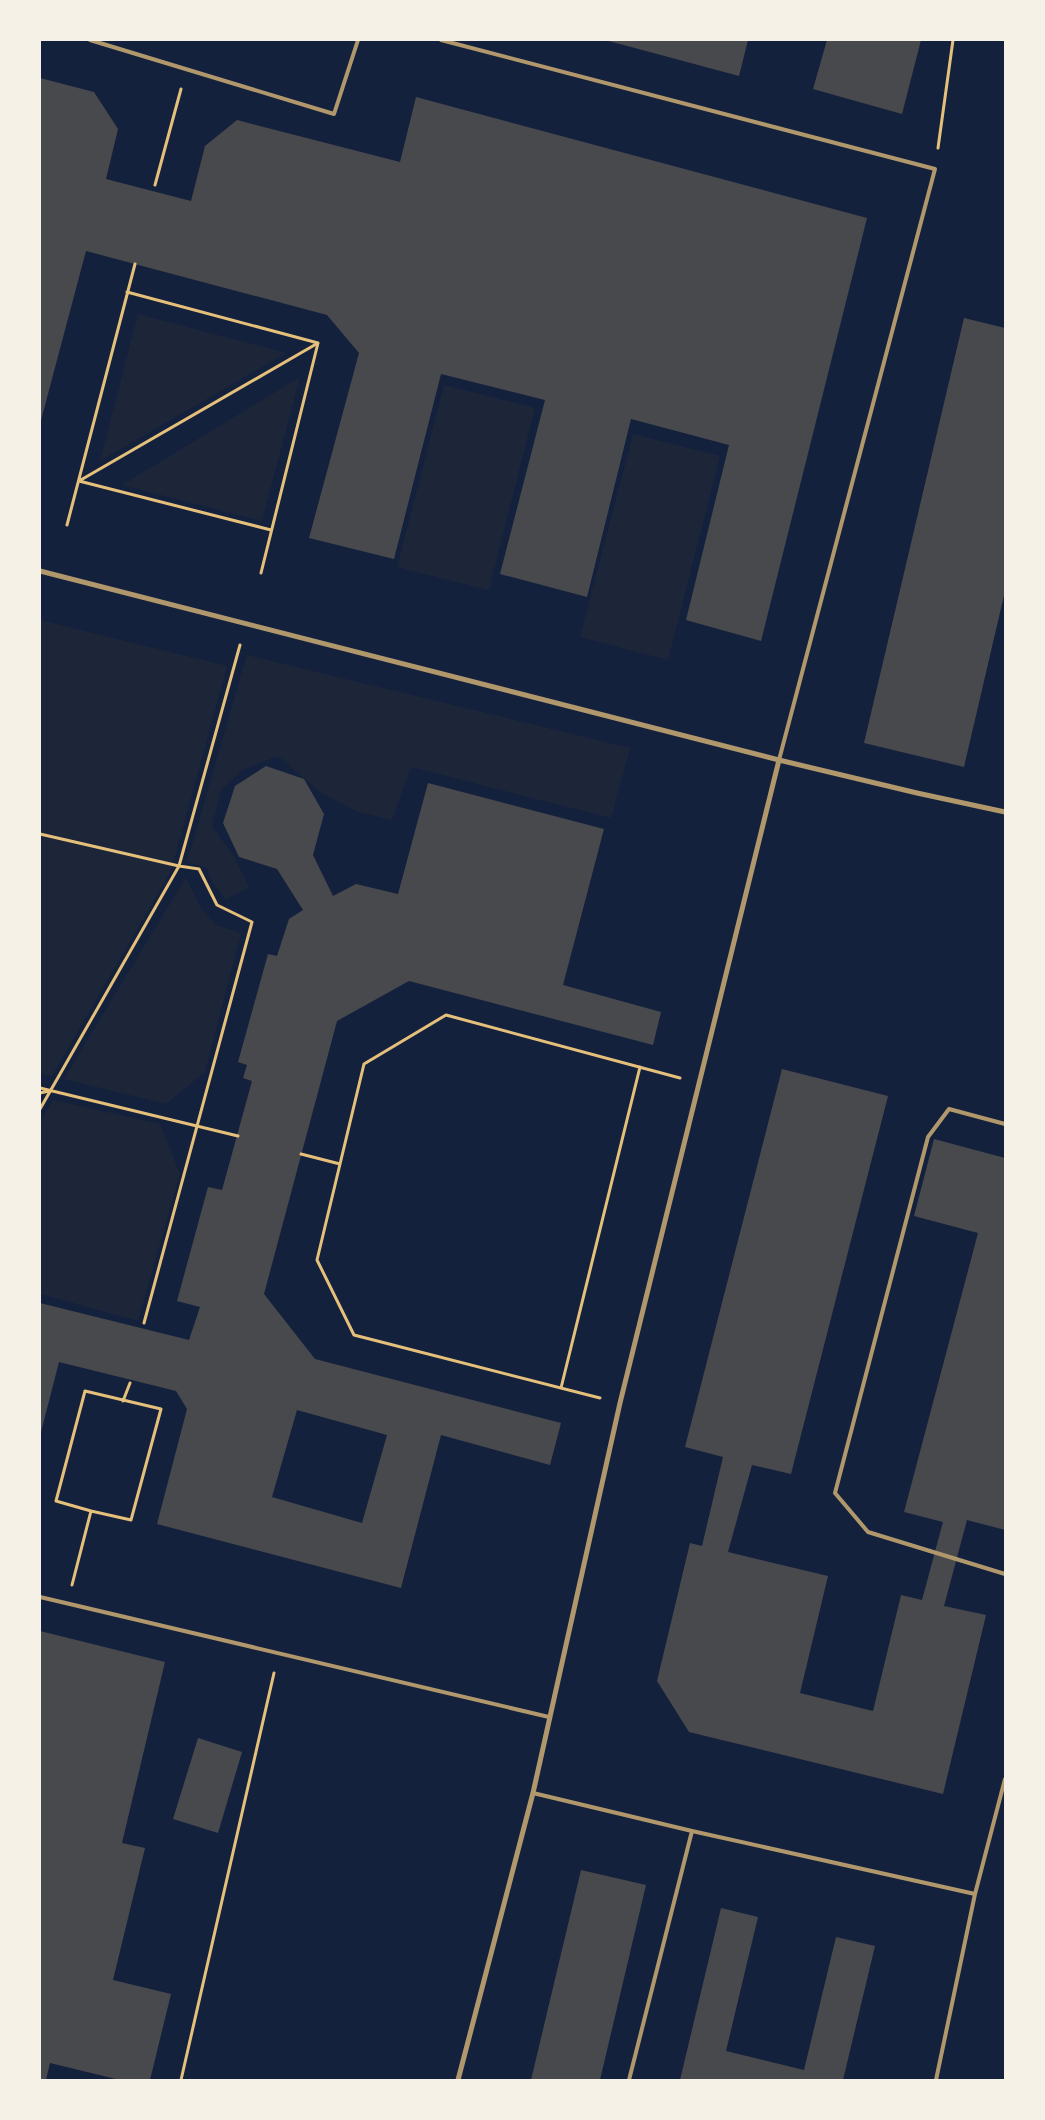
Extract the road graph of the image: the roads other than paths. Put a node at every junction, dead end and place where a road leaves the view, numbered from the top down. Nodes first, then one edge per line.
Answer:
1 (90, 40) edge
2 (358, 40) edge
3 (441, 40) edge
4 (40, 571) edge
5 (780, 760) junction
6 (1005, 812) edge
7 (1005, 1124) edge
8 (1005, 1574) edge
9 (40, 1598) edge
10 (549, 1717) junction
11 (1005, 1779) edge
12 (534, 1793) junction
13 (692, 1832) junction
14 (975, 1894) junction
15 (458, 2080) edge
16 (630, 2080) edge
17 (936, 2080) edge

1 - 2 lane
3 - 5 lane
4 - 5 street
5 - 6 street
5 - 10 street
7 - 8 lane
9 - 10 lane
10 - 12 street
11 - 14 lane
12 - 13 lane
12 - 15 street
13 - 14 lane
13 - 16 lane
14 - 17 lane

